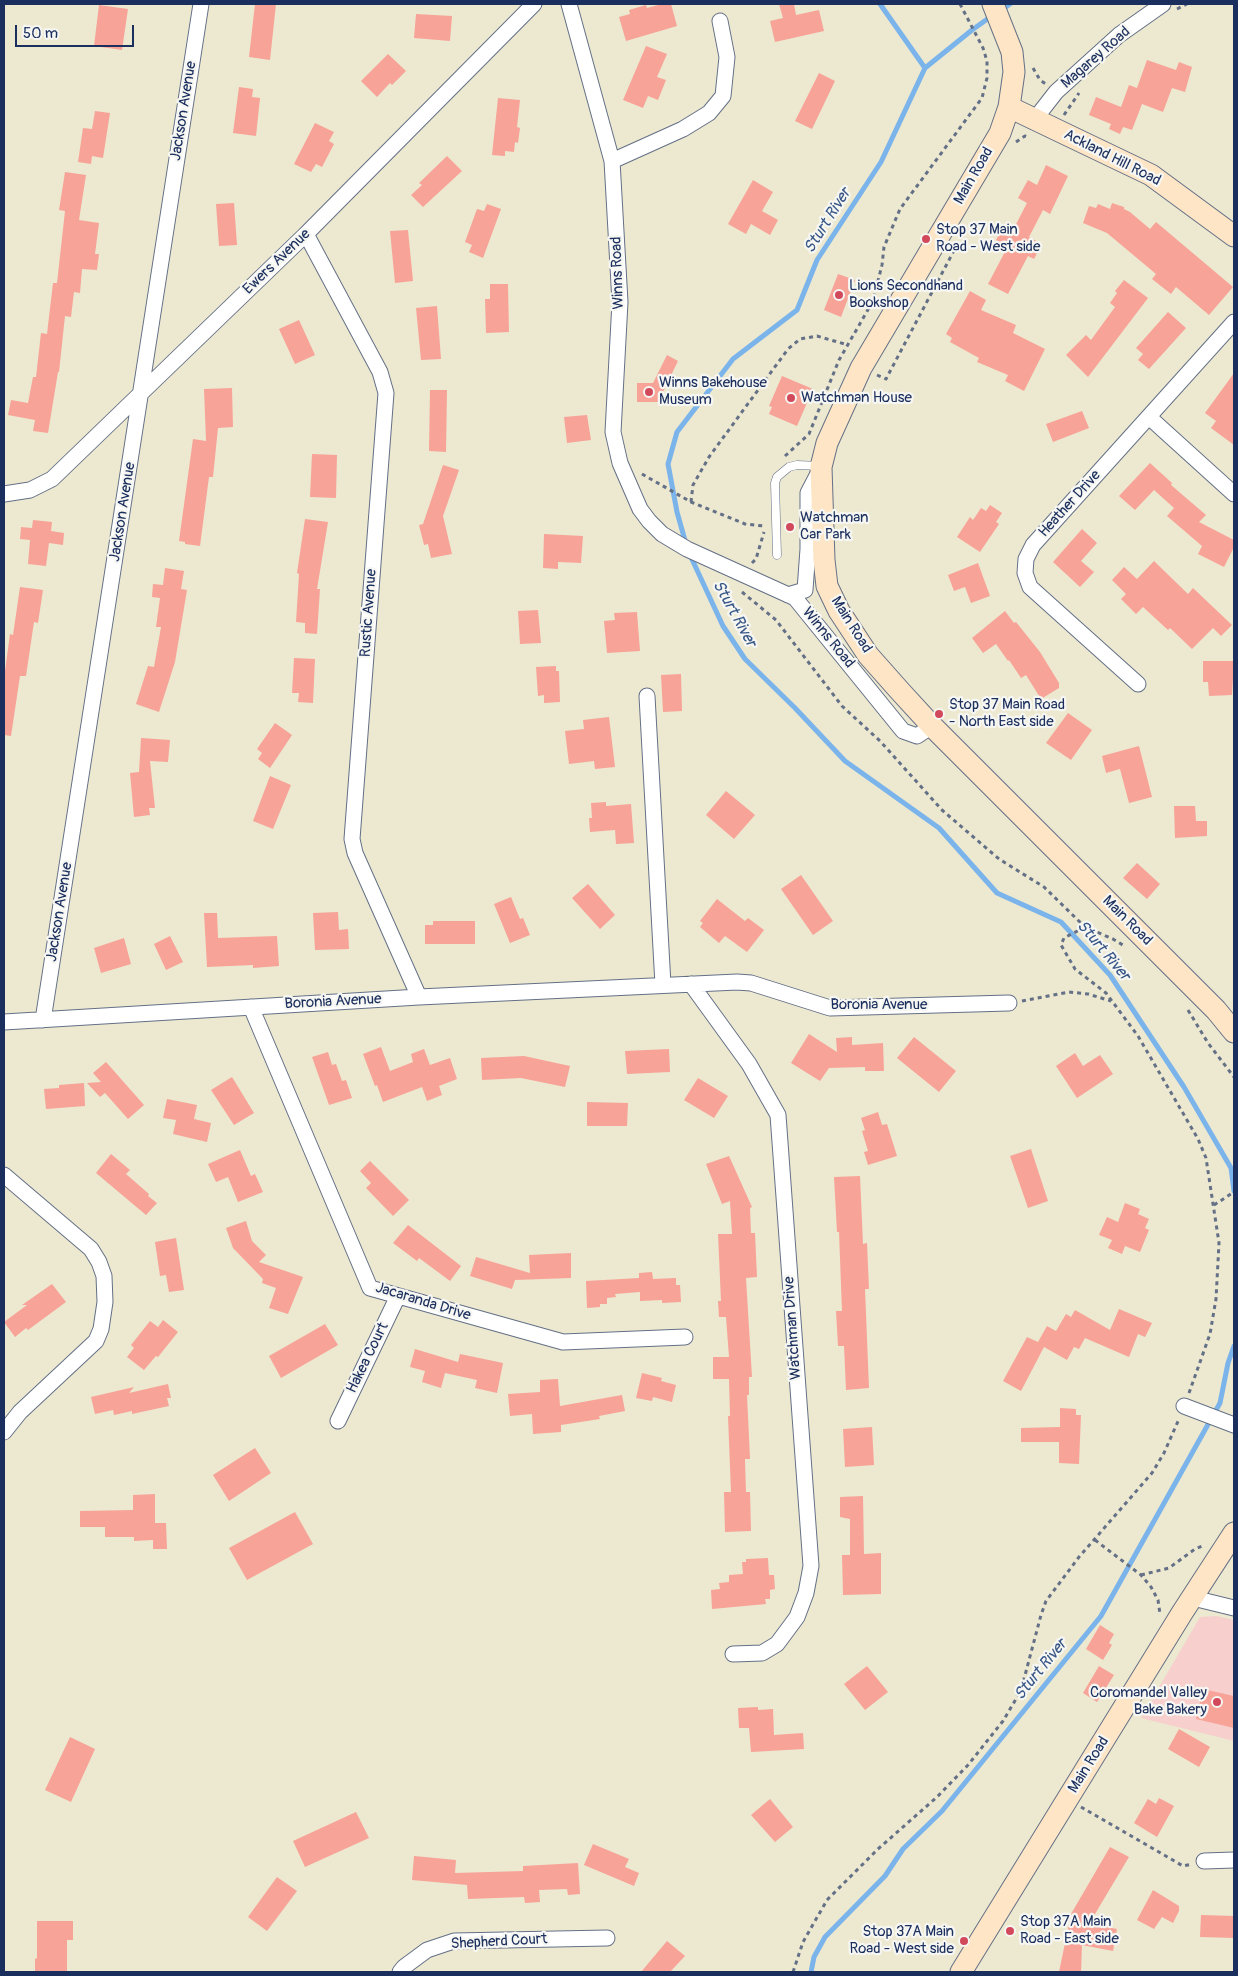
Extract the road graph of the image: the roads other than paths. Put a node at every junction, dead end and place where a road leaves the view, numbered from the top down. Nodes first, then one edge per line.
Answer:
1 (201, 4) edge
2 (534, 4) edge
3 (569, 4) edge
4 (1163, 4) edge
5 (996, 13) edge
6 (720, 21) dead end
7 (1009, 107) junction
8 (1035, 119) junction
9 (612, 161) junction
10 (306, 234) junction
11 (1234, 236) edge
12 (1234, 322) edge
13 (141, 393) junction
14 (1149, 417) junction
15 (821, 466) junction
16 (4, 494) edge
17 (1234, 494) edge
18 (777, 555) dead end
19 (788, 595) junction
20 (1138, 684) dead end
21 (647, 696) dead end
22 (932, 726) junction
23 (691, 984) junction
24 (663, 985) junction
25 (419, 997) junction
26 (1009, 1003) road end
27 (251, 1007) junction
28 (43, 1020) junction
29 (4, 1022) edge
30 (1234, 1032) edge
31 (4, 1175) edge
32 (398, 1296) junction
33 (685, 1337) dead end
34 (1184, 1406) road end
35 (338, 1420) dead end
36 (1231, 1424) edge
37 (4, 1432) edge
38 (1234, 1533) edge
39 (1193, 1598) junction
40 (1234, 1608) edge
41 (733, 1654) dead end
42 (1234, 1860) edge
43 (1204, 1861) road end
44 (607, 1938) dead end
45 (400, 1972) edge
46 (961, 1972) edge

1 - 13 street, Jackson Avenue
2 - 10 street, Ewers Avenue
3 - 9 street, Winns Road
4 - 8 street, Magarey Road
5 - 7 main road, Main Road
6 - 9 street
7 - 8 main road, Ackland Hill Road
7 - 15 main road, Main Road
8 - 11 main road, Ackland Hill Road
9 - 19 street, Winns Road
10 - 13 street, Ewers Avenue
10 - 25 street, Rustic Avenue
12 - 14 street, Heather Drive
13 - 16 street, Ewers Avenue
13 - 28 street, Jackson Avenue
14 - 17 street
14 - 20 street, Heather Drive
15 - 18 lane
15 - 19 street
15 - 22 main road, Main Road
19 - 22 street, Winns Road
21 - 24 street
22 - 30 main road, Main Road
23 - 24 street, Boronia Avenue
23 - 26 street, Boronia Avenue
23 - 41 street, Watchman Drive
24 - 25 street, Boronia Avenue
25 - 27 street, Boronia Avenue
27 - 28 street, Boronia Avenue
27 - 32 street, Jacaranda Drive
28 - 29 street, Boronia Avenue
31 - 37 street
32 - 33 street, Jacaranda Drive
32 - 35 street, Hakea Court
34 - 36 street
38 - 39 main road, Main Road
39 - 40 street
39 - 46 main road, Main Road
42 - 43 street
44 - 45 street, Shepherd Court

